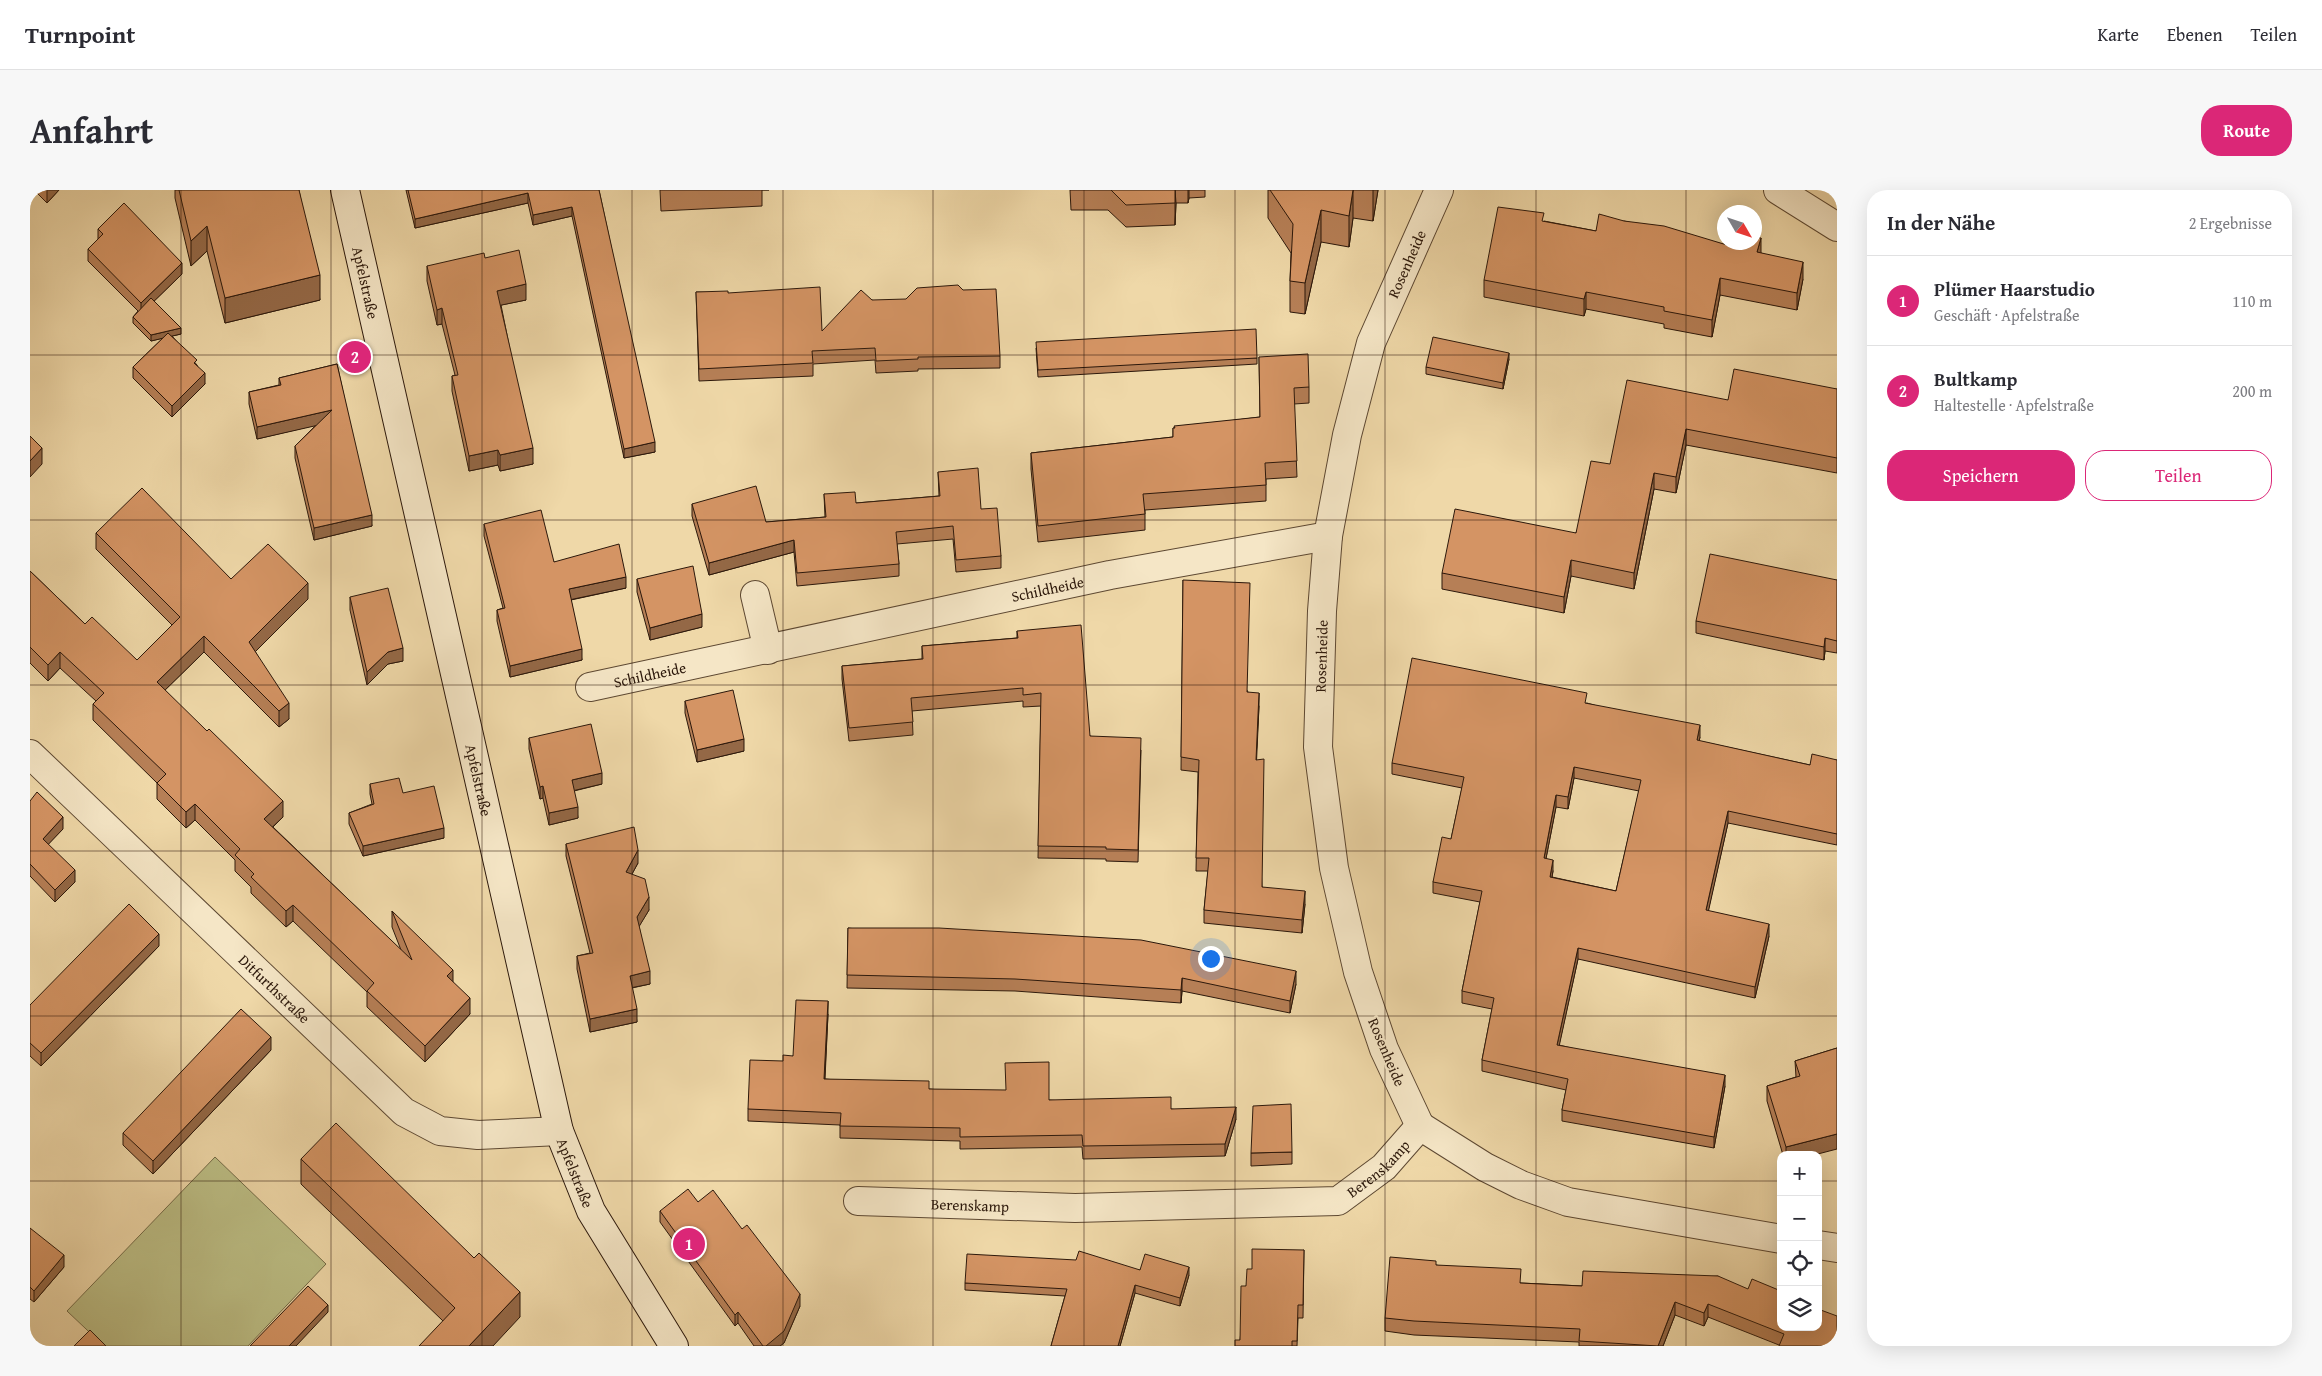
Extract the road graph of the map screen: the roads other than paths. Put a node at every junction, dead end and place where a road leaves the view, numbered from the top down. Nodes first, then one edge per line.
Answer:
1 (345, 190) edge
2 (1439, 190) edge
3 (1778, 190) edge
4 (1837, 226) edge
5 (1328, 536) junction
6 (755, 595) dead end
7 (768, 650) junction
8 (590, 687) dead end
9 (30, 754) edge
10 (1420, 1126) junction
11 (559, 1131) junction
12 (858, 1202) dead end
13 (1777, 1238) edge
14 (1822, 1246) edge
15 (1837, 1248) edge
16 (674, 1346) edge

1 - 11 street, Apfelstraße
2 - 5 street, Rosenheide
3 - 4 street
5 - 7 street, Schildheide
5 - 10 street, Rosenheide
6 - 7 street
7 - 8 street, Schildheide
9 - 11 street, Ditfurthstraße
10 - 12 street, Berenskamp
10 - 13 street, Berenskamp
11 - 16 street, Apfelstraße
14 - 15 street

